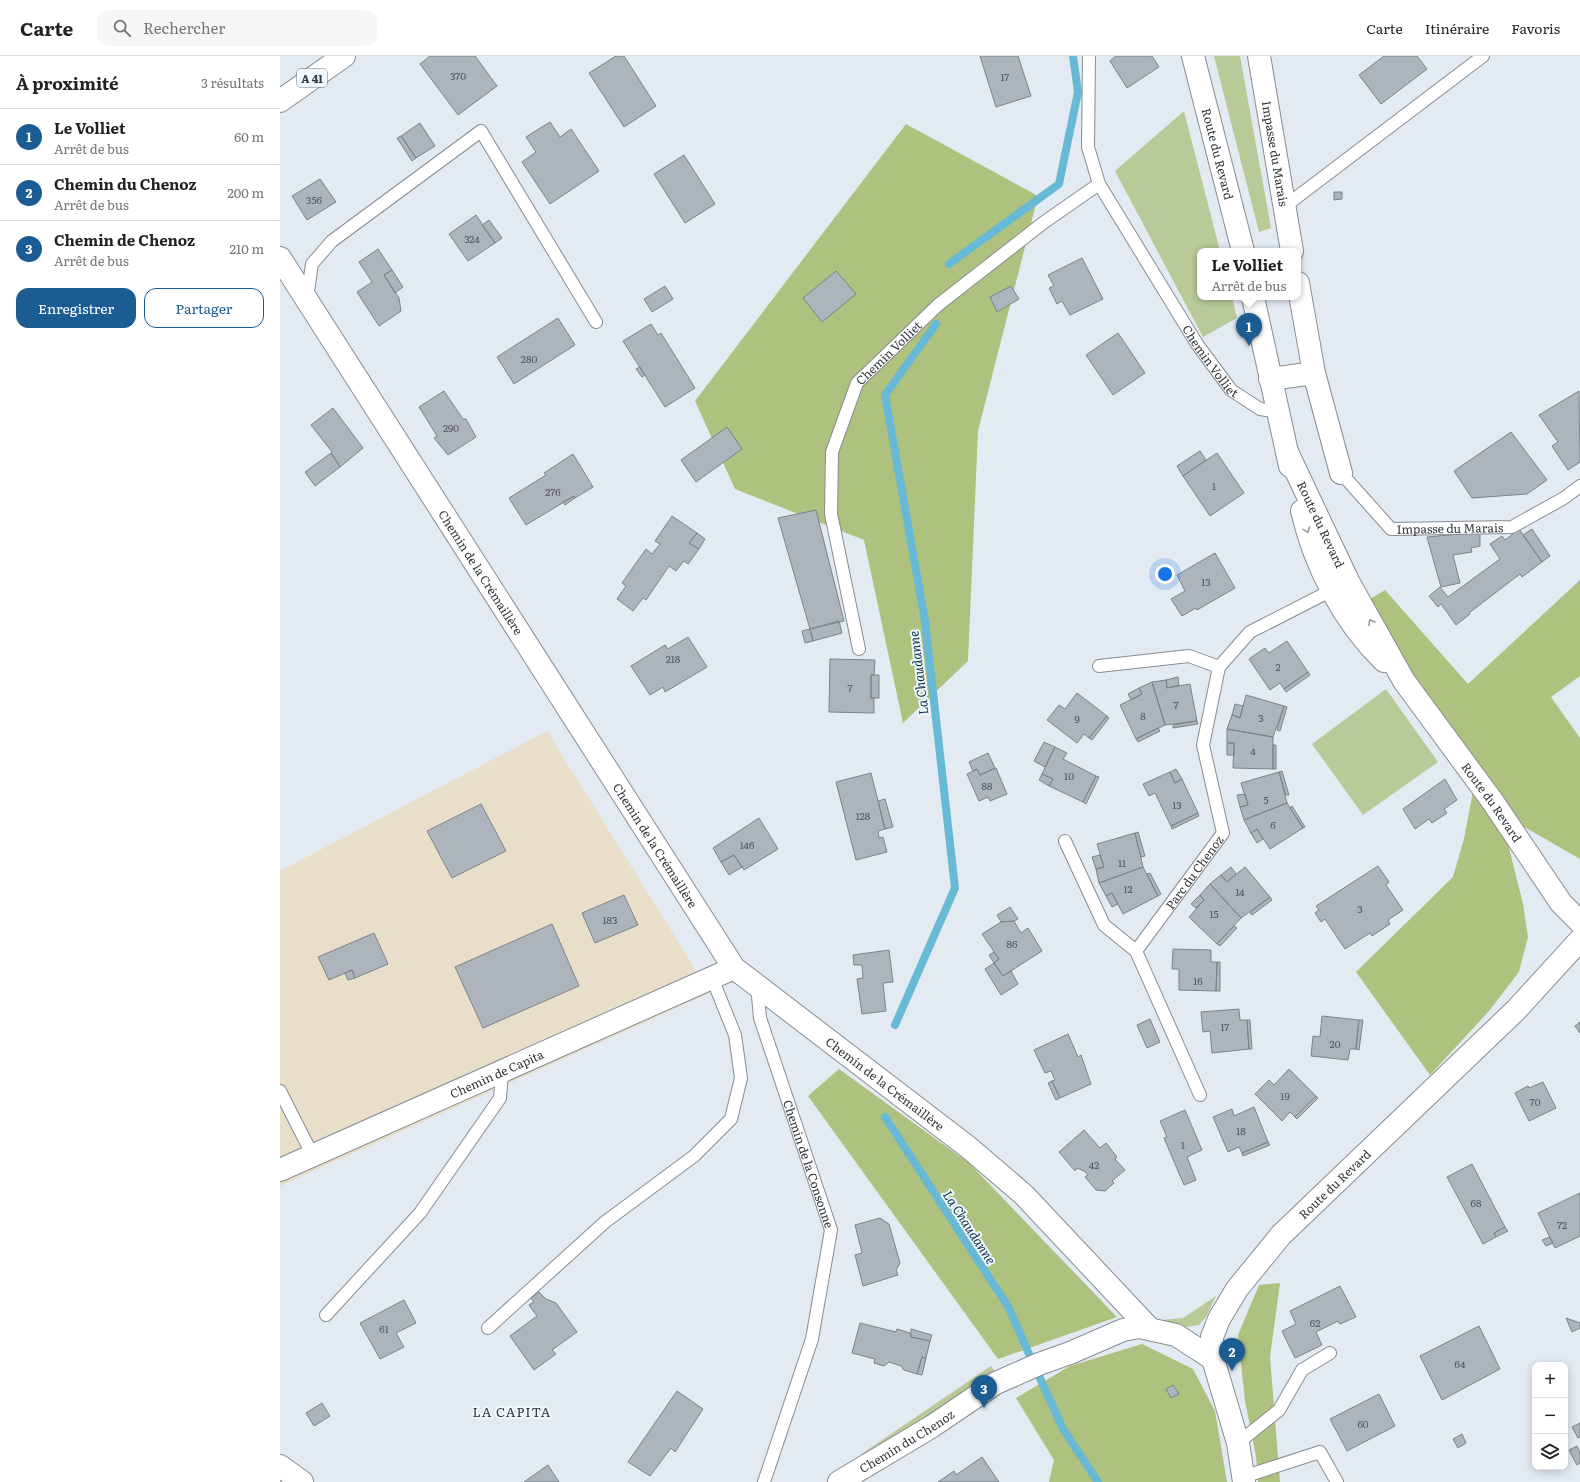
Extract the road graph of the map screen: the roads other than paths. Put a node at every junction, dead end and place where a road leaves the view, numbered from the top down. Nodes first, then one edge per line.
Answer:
1 (344, 56) edge
2 (1089, 56) edge
3 (1193, 56) edge
4 (1259, 56) edge
5 (1483, 56) edge
6 (280, 101) edge
7 (1099, 184) junction
8 (1284, 207) junction
9 (1242, 248) edge
10 (1291, 248) edge
11 (280, 258) edge
12 (307, 299) junction
13 (1254, 300) edge
14 (1301, 300) edge
15 (596, 322) dead end
16 (1314, 373) junction
17 (1270, 379) junction
18 (1278, 412) junction
19 (1341, 473) joint
20 (1580, 486) edge
21 (1339, 586) junction
22 (859, 649) dead end
23 (1099, 666) dead end
24 (1219, 666) junction
25 (1064, 841) dead end
26 (1580, 922) edge
27 (1580, 940) edge
28 (1136, 951) junction
29 (734, 968) junction
30 (712, 978) junction
31 (757, 985) junction
32 (502, 1072) junction
33 (280, 1091) edge
34 (1200, 1095) dead end
35 (313, 1156) junction
36 (280, 1170) edge
37 (326, 1315) dead end
38 (1141, 1322) junction
39 (488, 1328) dead end
40 (1176, 1335) junction
41 (1212, 1338) junction
42 (1330, 1353) dead end
43 (1213, 1359) junction
44 (1238, 1443) junction
45 (280, 1466) edge
46 (1243, 1479) edge
47 (302, 1482) edge
48 (764, 1482) edge
49 (839, 1482) edge
50 (1337, 1482) edge

1 - 6 main road, A 41
2 - 7 lane, Chemin Volliet
3 - 9 main road, Route du Revard
4 - 8 main road, Impasse du Marais
5 - 8 lane
7 - 18 lane, Chemin Volliet
7 - 22 lane, Chemin Volliet
8 - 10 main road, Impasse du Marais
11 - 12 main road, Chemin de la Crémaillère
12 - 15 lane
12 - 29 main road, Chemin de la Crémaillère
13 - 17 main road, Route du Revard
14 - 16 main road, Impasse du Marais
16 - 17 main road
16 - 19 main road, Impasse du Marais
17 - 18 main road, Route du Revard
18 - 21 main road, Route du Revard
19 - 20 lane, Impasse du Marais
21 - 24 lane
21 - 26 main road, Route du Revard
23 - 24 lane
24 - 28 lane, Parc du Chenoz
25 - 28 lane
27 - 41 main road, Route du Revard
28 - 34 lane
29 - 30 main road, Chemin de Capita
29 - 31 main road, Chemin de la Crémaillère
30 - 32 main road, Chemin de Capita
30 - 39 lane
31 - 38 main road, Chemin de la Crémaillère
31 - 48 lane, Chemin de la Consonne
32 - 35 main road, Chemin de Capita
32 - 37 lane
33 - 35 lane
35 - 36 main road, Chemin de Capita
38 - 40 main road, Chemin du Chenoz
38 - 49 main road, Chemin du Chenoz
40 - 41 main road
40 - 43 main road, Chemin du Chenoz
41 - 43 main road, Route du Revard
42 - 44 lane
43 - 44 main road, Route du Revard
44 - 46 main road, Route du Revard
45 - 47 main road
46 - 50 lane

